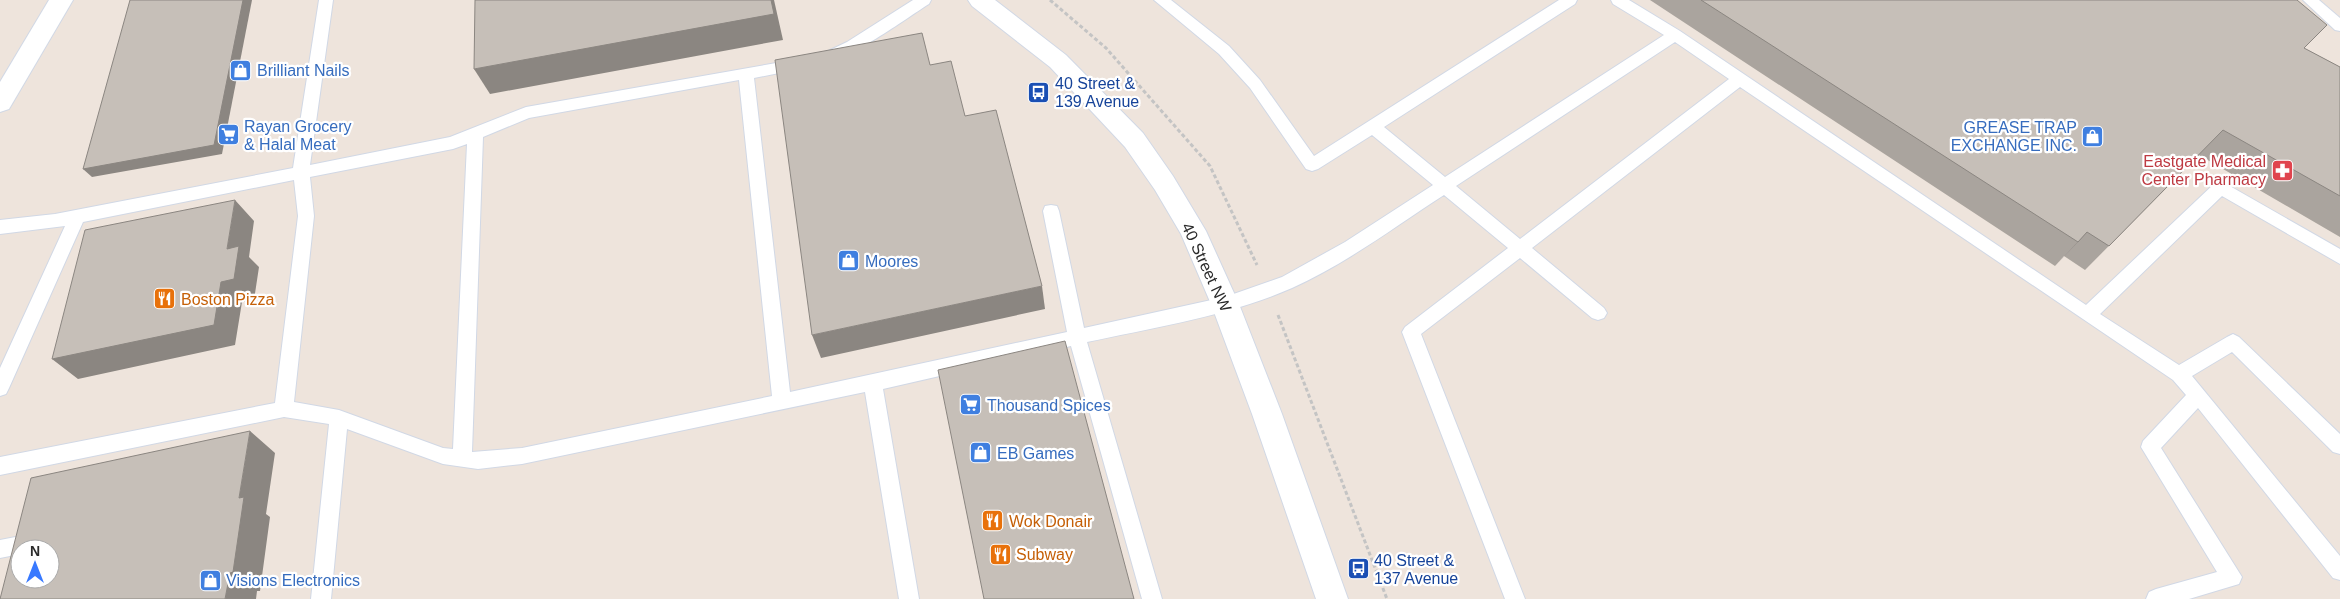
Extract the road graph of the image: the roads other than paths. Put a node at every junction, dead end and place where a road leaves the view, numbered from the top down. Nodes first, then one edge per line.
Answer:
1 (61, 0) edge
2 (326, 0) edge
3 (924, 0) edge
4 (980, 0) edge
5 (1161, 0) edge
6 (1570, 0) edge
7 (1618, 0) edge
8 (2310, 0) edge
9 (2340, 26) edge
10 (1674, 36) junction
11 (746, 73) junction
12 (1740, 79) junction
13 (0, 103) edge
14 (1372, 126) junction
15 (475, 134) junction
16 (301, 172) junction
17 (1444, 186) junction
18 (1052, 212) dead end
19 (77, 217) junction
20 (0, 226) edge
21 (1519, 248) junction
22 (2340, 257) edge
23 (1225, 304) junction
24 (1598, 313) dead end
25 (2087, 315) junction
26 (1076, 337) junction
27 (2179, 375) junction
28 (873, 383) junction
29 (0, 388) edge
30 (2198, 395) junction
31 (782, 402) junction
32 (284, 409) junction
33 (339, 418) junction
34 (2340, 446) edge
35 (462, 459) junction
36 (0, 466) edge
37 (2340, 570) edge
38 (321, 599) edge
39 (909, 599) edge
40 (1152, 599) edge
41 (1332, 599) edge
42 (1515, 599) edge
43 (2156, 599) edge

1 - 13 street
2 - 16 lane
3 - 11 lane
4 - 23 street, 40 Street NW
5 - 14 lane
6 - 14 lane
7 - 10 lane
8 - 9 lane
10 - 12 lane
10 - 17 lane
11 - 15 lane
11 - 31 lane
12 - 21 lane
12 - 25 lane
14 - 17 lane
15 - 16 lane
15 - 35 lane
16 - 19 lane
16 - 32 lane
17 - 21 lane
17 - 23 lane
18 - 26 lane
19 - 20 lane
19 - 29 lane
21 - 24 lane
21 - 42 lane
22 - 25 lane
23 - 26 lane
23 - 41 street, 40 Street NW
25 - 27 lane
26 - 28 lane
26 - 40 lane
27 - 30 lane
27 - 34 lane
28 - 31 lane
28 - 39 lane
30 - 37 lane
30 - 43 lane
31 - 35 lane
32 - 33 lane
32 - 36 lane
33 - 35 lane
33 - 38 lane

